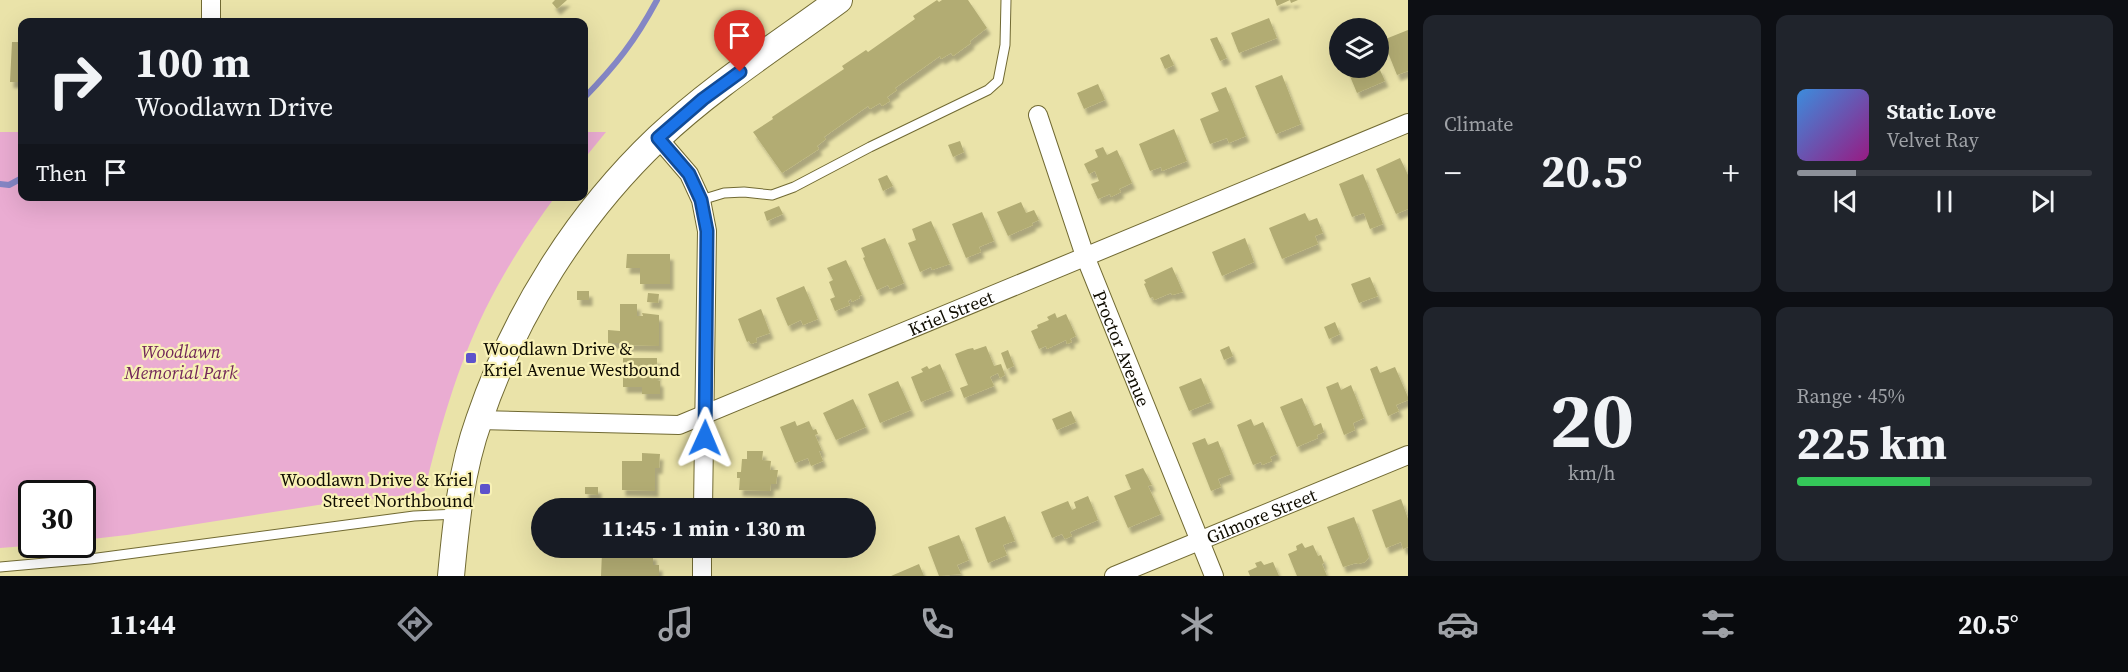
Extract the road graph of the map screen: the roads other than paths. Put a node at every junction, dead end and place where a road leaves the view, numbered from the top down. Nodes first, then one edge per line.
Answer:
1 (211, 0) edge
2 (839, 0) edge
3 (1006, 0) edge
4 (211, 18) edge
5 (1038, 115) dead end
6 (1408, 123) edge
7 (658, 138) junction
8 (701, 200) junction
9 (1085, 256) junction
10 (705, 415) junction
11 (478, 420) junction
12 (1408, 455) edge
13 (703, 498) edge
14 (457, 514) junction
15 (1199, 541) junction
16 (702, 558) edge
17 (0, 567) edge
18 (451, 576) edge
19 (702, 576) edge
20 (1114, 576) edge
21 (1214, 576) edge

1 - 4 street
2 - 7 main road
3 - 8 lane
5 - 9 street, Proctor Avenue
6 - 9 street, Kriel Street
7 - 8 street
7 - 11 main road
8 - 10 street
9 - 10 street, Kriel Street
9 - 15 street, Proctor Avenue
10 - 11 street, Kriel Street
10 - 13 street
11 - 14 main road
12 - 15 street, Gilmore Street
14 - 17 lane
14 - 18 main road
15 - 20 street, Gilmore Street
15 - 21 street, Proctor Avenue
16 - 19 street

